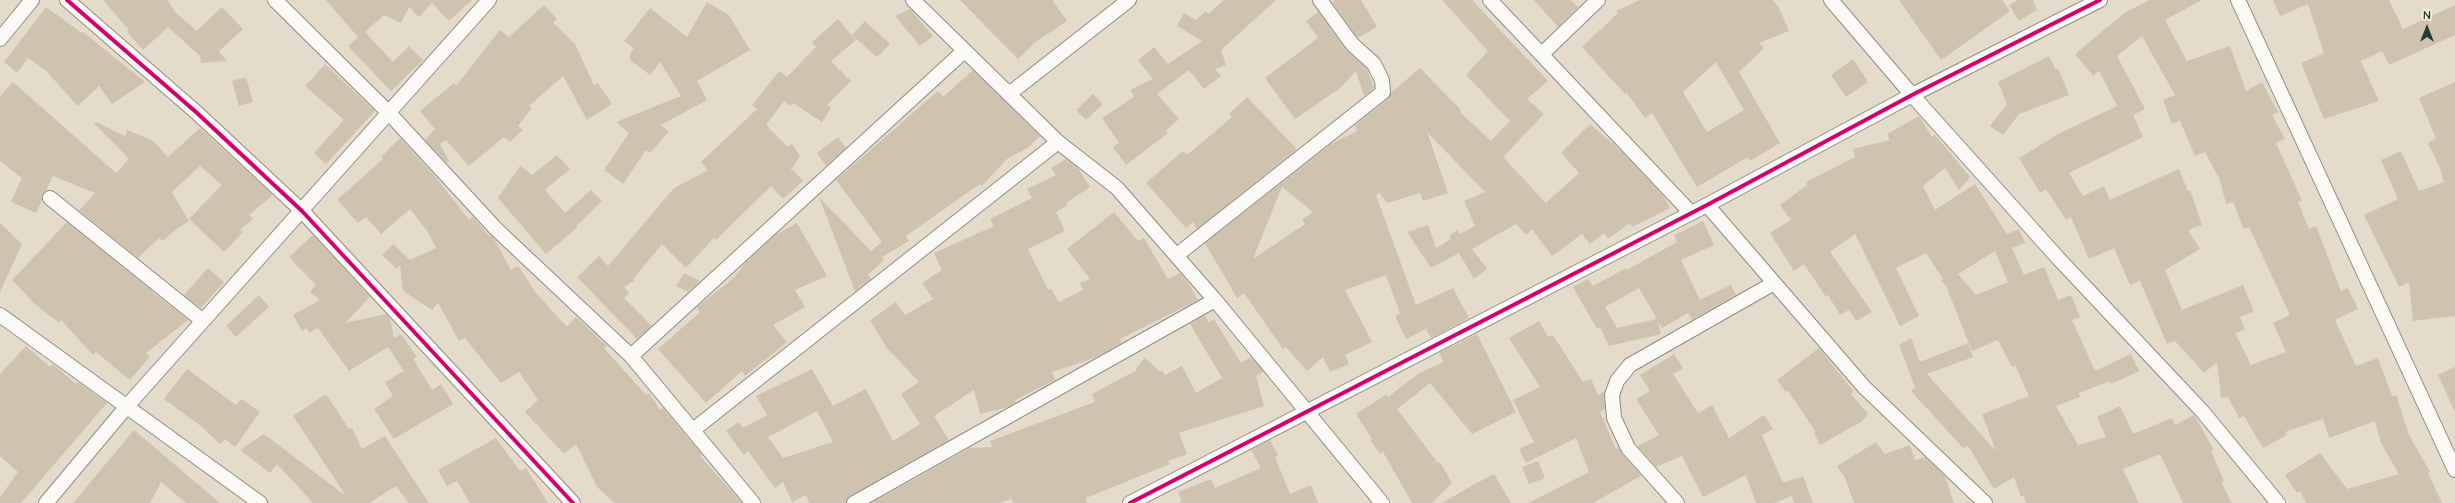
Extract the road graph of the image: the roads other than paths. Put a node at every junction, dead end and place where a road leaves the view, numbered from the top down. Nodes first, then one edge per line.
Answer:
1 (32, 0) edge
2 (67, 0) edge
3 (275, 0) edge
4 (489, 0) edge
5 (913, 0) edge
6 (1129, 0) edge
7 (1320, 0) edge
8 (1490, 0) edge
9 (1598, 0) edge
10 (1831, 0) edge
11 (2100, 0) edge
12 (2238, 0) edge
13 (0, 39) edge
14 (964, 51) junction
15 (1542, 54) junction
16 (1009, 94) junction
17 (1912, 95) junction
18 (389, 113) junction
19 (1058, 142) junction
20 (50, 198) dead end
21 (1707, 206) junction
22 (302, 211) junction
23 (1691, 213) junction
24 (1177, 255) junction
25 (1774, 283) junction
26 (1215, 300) junction
27 (0, 315) edge
28 (203, 321) junction
29 (631, 356) junction
30 (128, 405) junction
31 (1306, 413) junction
32 (693, 430) junction
33 (2455, 470) edge
34 (46, 503) edge
35 (260, 503) edge
36 (573, 503) edge
37 (753, 503) edge
38 (854, 503) edge
39 (1130, 503) edge
40 (1382, 503) edge
41 (1677, 503) edge
42 (1985, 503) edge
43 (2278, 503) edge

1 - 13 street
2 - 22 street
3 - 18 street
4 - 18 street
5 - 14 street
6 - 16 street
7 - 24 street
8 - 15 street
9 - 15 street
10 - 17 street
11 - 17 street
12 - 33 street
14 - 16 street
14 - 29 street
15 - 23 street
16 - 19 street
17 - 21 street
17 - 43 street
18 - 22 street
18 - 29 street
19 - 24 street
19 - 32 street
20 - 28 street
21 - 23 street
21 - 25 street
22 - 28 street
22 - 36 street
23 - 31 street
24 - 26 street
25 - 41 street
25 - 42 street
26 - 31 street
26 - 38 street
27 - 30 street
28 - 30 street
29 - 32 street
30 - 34 street
30 - 35 street
31 - 39 street
31 - 40 street
32 - 37 street

